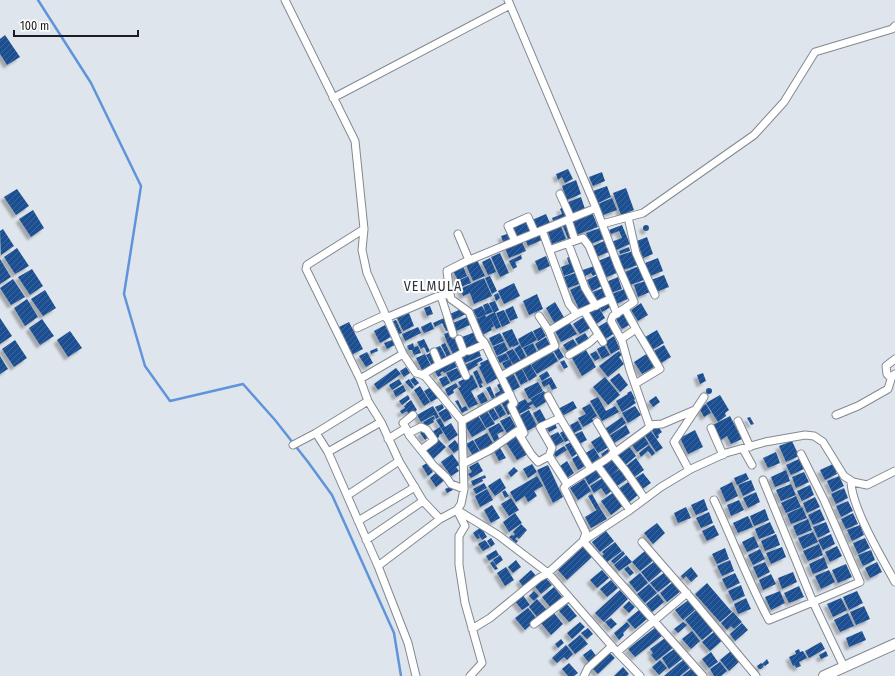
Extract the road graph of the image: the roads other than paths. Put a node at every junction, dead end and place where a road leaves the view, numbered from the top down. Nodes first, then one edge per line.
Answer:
1 (285, 0) edge
2 (509, 2) edge
3 (895, 26) edge
4 (333, 98) junction
5 (560, 194) dead end
6 (596, 208) junction
7 (628, 217) junction
8 (570, 219) junction
9 (602, 224) junction
10 (364, 229) junction
11 (538, 231) junction
12 (458, 234) dead end
13 (515, 242) junction
14 (571, 242) junction
15 (549, 250) junction
16 (469, 260) junction
17 (450, 294) junction
18 (655, 295) dead end
19 (441, 296) junction
20 (610, 299) junction
21 (596, 306) junction
22 (625, 309) junction
23 (584, 311) junction
24 (577, 314) junction
25 (617, 314) junction
26 (386, 316) junction
27 (539, 316) dead end
28 (357, 328) dead end
29 (636, 329) junction
30 (549, 332) junction
31 (453, 334) dead end
32 (598, 335) junction
33 (459, 339) dead end
34 (621, 339) junction
35 (603, 342) dead end
36 (485, 344) junction
37 (469, 351) dead end
38 (434, 352) dead end
39 (403, 354) junction
40 (569, 355) dead end
41 (457, 356) junction
42 (895, 359) edge
43 (439, 364) junction
44 (422, 375) junction
45 (466, 376) dead end
46 (501, 376) junction
47 (893, 376) edge
48 (360, 379) junction
49 (635, 384) junction
50 (510, 394) junction
51 (548, 396) dead end
52 (704, 397) dead end
53 (368, 401) junction
54 (695, 410) junction
55 (413, 415) dead end
56 (836, 415) dead end
57 (560, 418) junction
58 (462, 421) junction
59 (738, 421) dead end
60 (381, 422) junction
61 (597, 422) dead end
62 (649, 425) junction
63 (711, 428) dead end
64 (408, 431) junction
65 (316, 433) junction
66 (520, 436) junction
67 (388, 439) junction
68 (293, 445) dead end
69 (747, 448) junction
70 (421, 450) junction
71 (328, 452) junction
72 (614, 453) junction
73 (801, 454) dead end
74 (723, 455) junction
75 (549, 456) junction
76 (399, 461) junction
77 (464, 464) junction
78 (752, 465) dead end
79 (594, 467) junction
80 (689, 470) junction
81 (895, 472) edge
82 (762, 480) dead end
83 (851, 481) junction
84 (567, 484) junction
85 (415, 487) junction
86 (464, 489) junction
87 (348, 495) junction
88 (645, 499) junction
89 (714, 500) dead end
90 (423, 501) junction
91 (457, 510) junction
92 (630, 510) junction
93 (440, 520) junction
94 (358, 521) junction
95 (366, 540) junction
96 (583, 541) junction
97 (642, 542) dead end
98 (378, 566) junction
99 (548, 573) junction
100 (895, 582) edge
101 (687, 593) junction
102 (569, 597) junction
103 (813, 602) junction
104 (654, 621) junction
105 (534, 624) dead end
106 (472, 629) junction
107 (895, 644) edge
108 (612, 646) junction
109 (618, 652) junction
110 (844, 667) junction
111 (416, 676) edge
112 (470, 676) edge
113 (584, 676) edge
114 (640, 676) edge
115 (702, 676) edge
116 (756, 676) edge
117 (824, 676) edge

1 - 4 street
2 - 4 street
2 - 6 street
3 - 7 street
4 - 10 street
5 - 8 street
6 - 8 street
6 - 9 street
7 - 9 street
7 - 18 street
8 - 11 street
8 - 14 street
9 - 22 street
10 - 26 street
10 - 48 street
11 - 13 street
11 - 13 street
11 - 15 street
12 - 16 street
13 - 16 street
14 - 15 street
14 - 20 street
14 - 21 street
15 - 24 street
16 - 17 street
17 - 19 street
17 - 36 street
19 - 26 street
19 - 31 street
20 - 21 street
20 - 25 street
21 - 23 street
22 - 25 street
22 - 29 street
23 - 24 street
23 - 32 street
24 - 30 street
25 - 34 street
26 - 28 street
26 - 39 street
27 - 30 street
29 - 34 street
29 - 49 street
30 - 46 street
32 - 35 street
32 - 40 street
33 - 41 street
34 - 49 street
36 - 37 street
36 - 46 street
38 - 43 street
39 - 44 street
39 - 48 street
41 - 43 street
41 - 45 street
42 - 47 street
43 - 44 street
44 - 58 street
46 - 50 street
47 - 56 street
48 - 53 street
49 - 62 street
50 - 58 street
50 - 66 street
51 - 57 street
52 - 54 street
53 - 60 street
53 - 65 street
54 - 62 street
54 - 80 street
55 - 64 street
57 - 75 street
57 - 79 street
58 - 77 street
59 - 69 street
60 - 67 street
60 - 71 street
61 - 72 street
62 - 72 street
63 - 74 street
64 - 67 street
64 - 70 street
64 - 70 street
65 - 68 street
65 - 71 street
66 - 75 street
66 - 77 street
67 - 76 street
69 - 74 street
69 - 78 street
69 - 83 street
70 - 86 street
71 - 87 street
72 - 79 street
72 - 88 street
73 - 103 street
74 - 80 street
75 - 84 street
76 - 85 street
76 - 87 street
77 - 86 street
79 - 84 street
79 - 92 street
80 - 88 street
81 - 83 street
82 - 103 street
83 - 100 street
84 - 96 street
85 - 90 street
85 - 94 street
86 - 91 street
87 - 94 street
88 - 92 street
89 - 103 street
90 - 93 street
90 - 95 street
91 - 93 street
91 - 99 street
91 - 106 street
92 - 96 street
93 - 98 street
94 - 95 street
95 - 98 street
96 - 99 street
96 - 104 street
97 - 101 street
98 - 111 street
99 - 102 street
99 - 106 street
101 - 104 street
101 - 116 street
102 - 105 street
102 - 108 street
103 - 110 street
104 - 109 street
104 - 115 street
106 - 112 street
107 - 110 street
108 - 109 street
108 - 113 street
109 - 114 street
110 - 117 street

